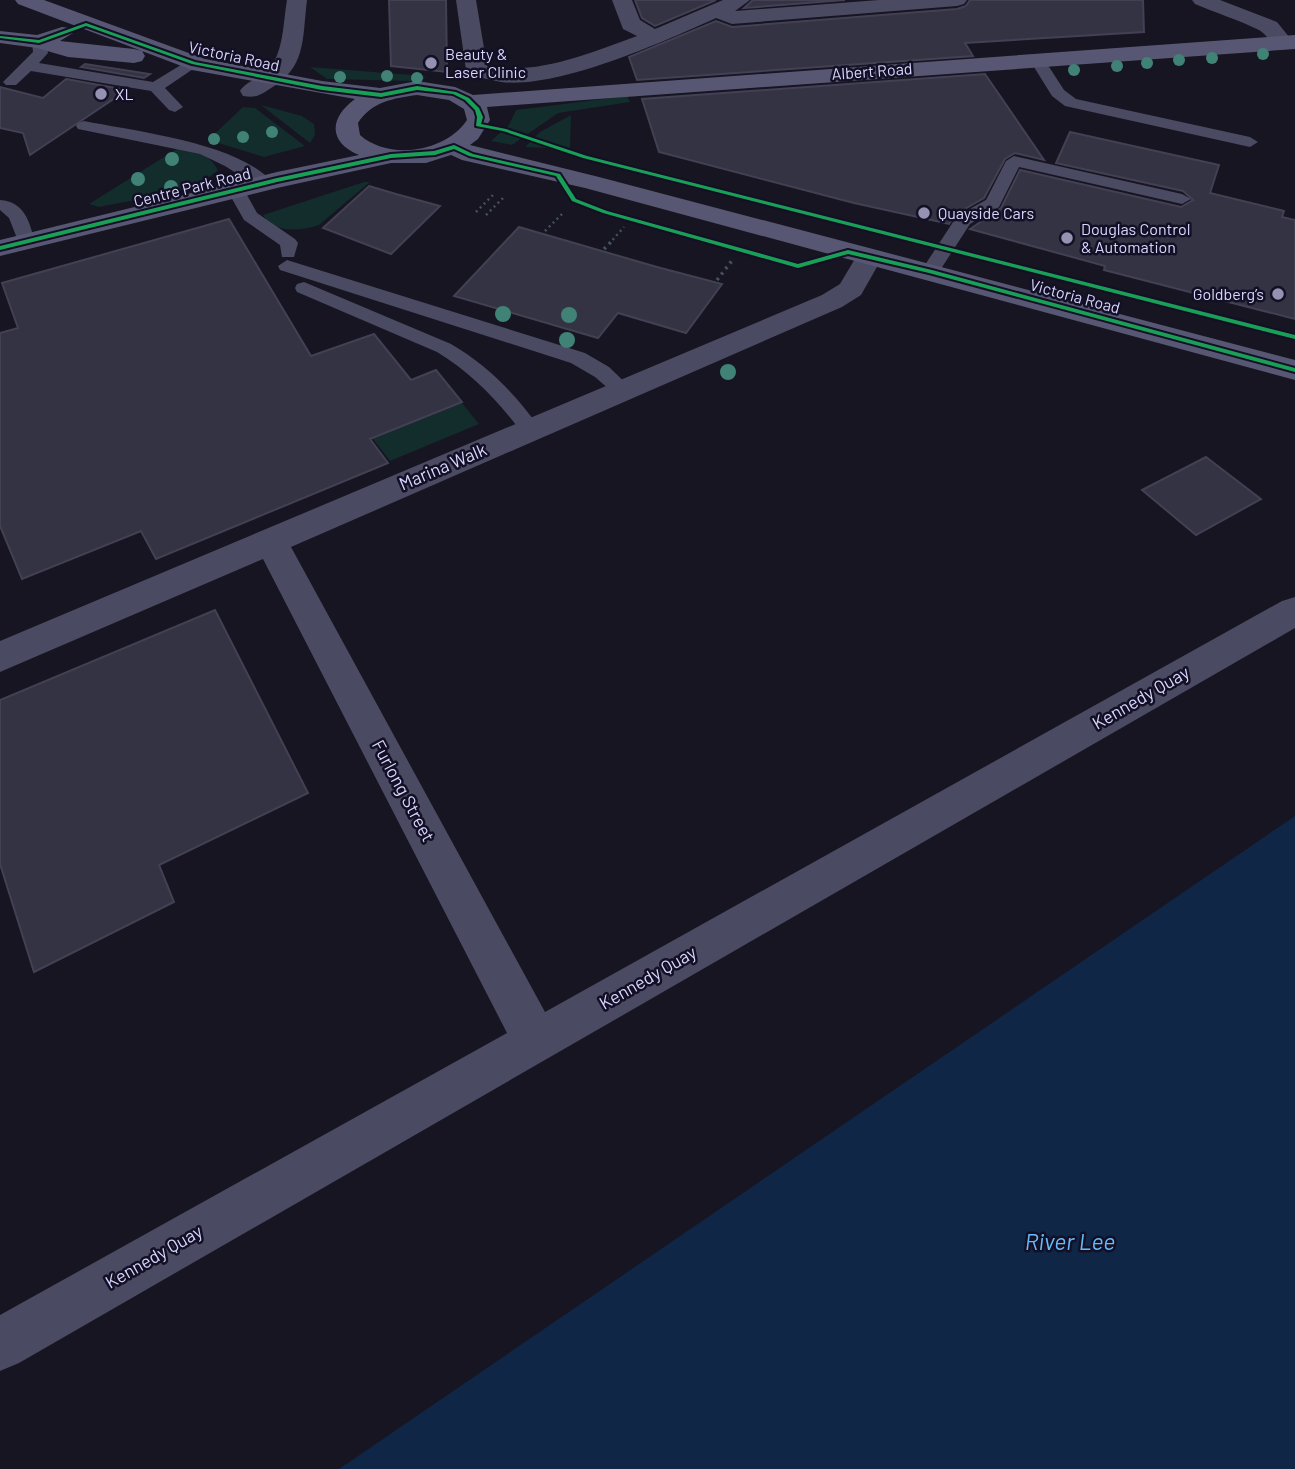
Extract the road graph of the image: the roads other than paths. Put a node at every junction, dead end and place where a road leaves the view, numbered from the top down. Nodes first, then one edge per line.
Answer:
1 (25, 0) edge
2 (297, 0) edge
3 (466, 0) edge
4 (622, 0) edge
5 (739, 0) edge
6 (957, 0) edge
7 (1202, 0) edge
8 (716, 10) junction
9 (86, 24) junction
10 (652, 36) junction
11 (0, 37) edge
12 (39, 41) junction
13 (1289, 42) edge
14 (1038, 59) junction
15 (190, 62) junction
16 (28, 66) junction
17 (517, 75) junction
18 (273, 78) junction
19 (11, 82) dead end
20 (156, 87) junction
21 (251, 91) junction
22 (381, 95) junction
23 (479, 101) junction
24 (292, 104) dead end
25 (175, 107) dead end
26 (340, 126) junction
27 (84, 127) dead end
28 (1250, 142) dead end
29 (454, 147) junction
30 (391, 156) junction
31 (270, 181) junction
32 (236, 190) junction
33 (1182, 199) dead end
34 (0, 205) edge
35 (26, 242) junction
36 (0, 248) edge
37 (869, 258) junction
38 (930, 271) junction
39 (304, 288) dead end
40 (1295, 370) edge
41 (624, 391) junction
42 (530, 429) junction
43 (271, 541) junction
44 (1295, 611) edge
45 (1, 653) edge
46 (536, 1041) junction
47 (0, 1345) edge

1 - 9 street, Victoria Road
2 - 18 street
3 - 17 street
4 - 10 street
5 - 8 street
6 - 8 street
7 - 13 street
8 - 10 street
9 - 12 street
9 - 15 street, Victoria Road
10 - 17 street
11 - 12 street
12 - 15 street
12 - 16 lane
13 - 14 street, Albert Road
14 - 23 street, Albert Road
14 - 28 lane
15 - 18 street, Victoria Road
15 - 20 lane
15 - 21 street, Victoria Road
16 - 19 lane
16 - 20 lane
17 - 23 street
18 - 21 street
18 - 22 street, Victoria Road
20 - 25 lane
21 - 24 street, Victoria Road
22 - 23 street
22 - 26 street, Centre Park Road
23 - 29 street
26 - 30 street
26 - 31 street, Centre Park Road
27 - 31 lane
29 - 30 street
29 - 37 street, Victoria Road
30 - 31 street, Centre Park Road
31 - 32 street, Centre Park Road
32 - 35 street, Centre Park Road
32 - 41 lane
33 - 38 lane
34 - 35 lane
35 - 36 street, Centre Park Road
37 - 38 street, Victoria Road
37 - 41 street, Marina Walk
38 - 40 street, Victoria Road
39 - 42 lane
41 - 42 street, Marina Walk
42 - 43 street, Marina Walk
43 - 45 street, Marina Walk
43 - 46 street, Furlong Street
44 - 46 street, Kennedy Quay
46 - 47 street, Kennedy Quay

